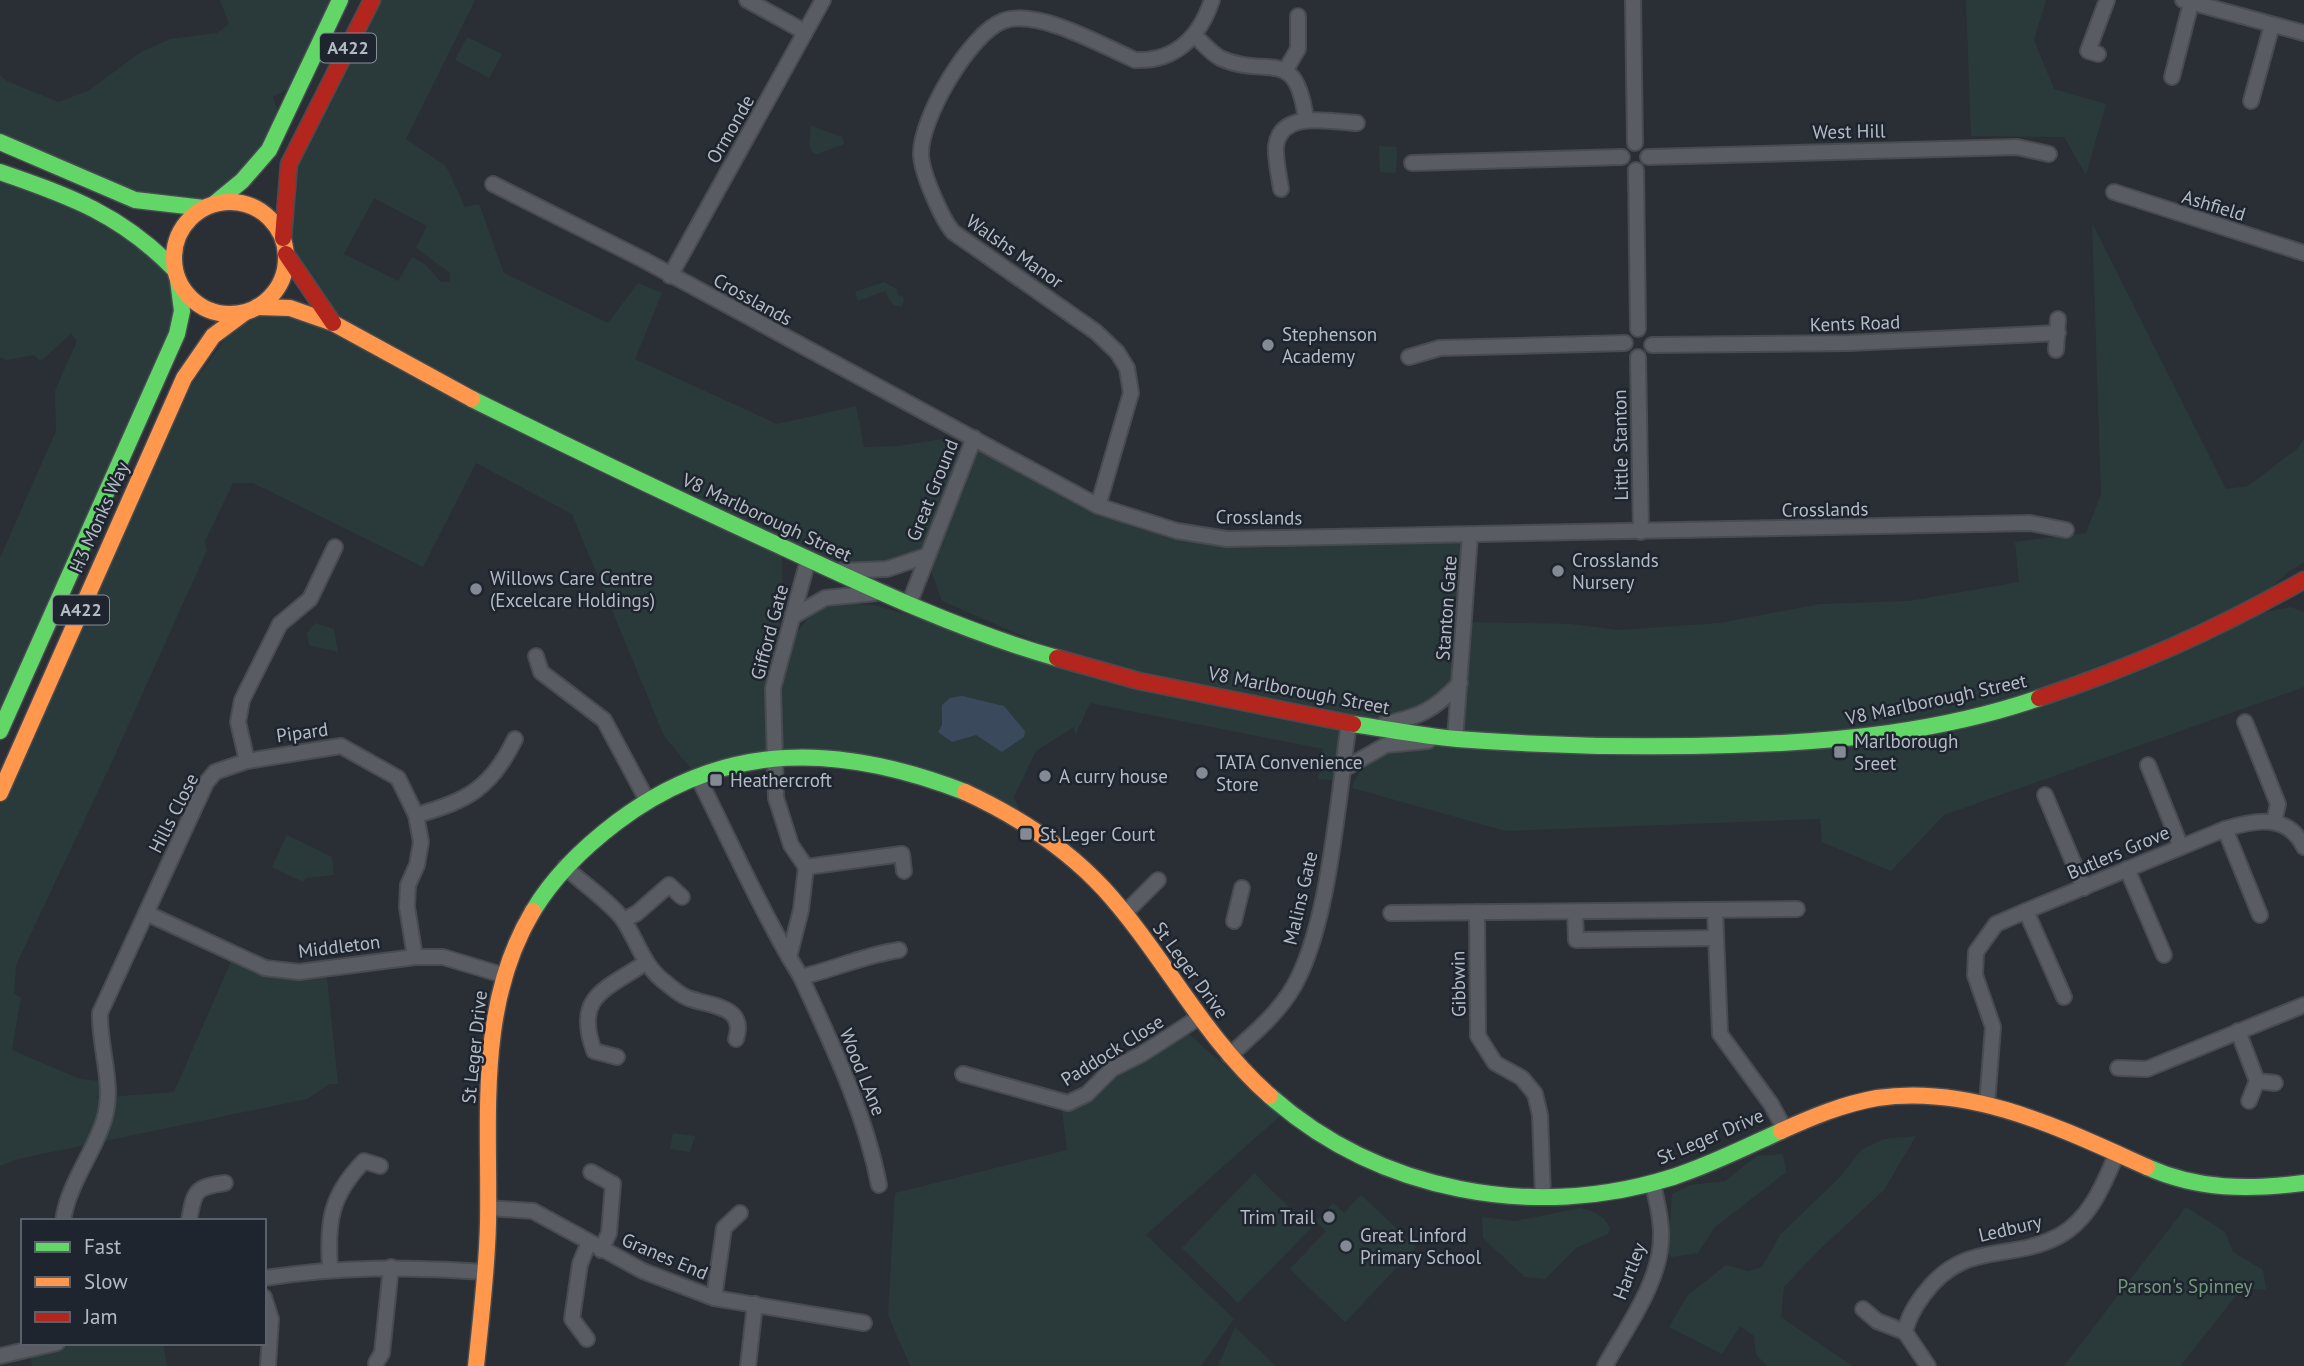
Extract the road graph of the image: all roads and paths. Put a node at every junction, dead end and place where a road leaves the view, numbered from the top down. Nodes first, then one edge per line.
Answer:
1 (340, 0) edge
2 (372, 0) edge
3 (747, 0) edge
4 (823, 0) edge
5 (1212, 0) edge
6 (1633, 0) edge
7 (2108, 0) edge
8 (2187, 1) edge
9 (1298, 16) dead end
10 (2272, 24) junction
11 (806, 32) junction
12 (2304, 33) edge
13 (1195, 36) junction
14 (2098, 54) dead end
15 (1285, 71) junction
16 (2172, 76) dead end
17 (2251, 101) dead end
18 (1306, 120) junction
19 (1357, 123) dead end
20 (0, 142) edge
21 (1635, 143) junction
22 (2049, 154) dead end
23 (1622, 157) junction
24 (1648, 157) junction
25 (1412, 163) dead end
26 (1636, 170) junction
27 (0, 172) edge
28 (493, 184) dead end
29 (1280, 189) dead end
30 (2115, 192) dead end
31 (209, 206) junction
32 (283, 238) junction
33 (2304, 253) edge
34 (286, 254) junction
35 (176, 275) junction
36 (670, 276) junction
37 (251, 310) junction
38 (333, 323) junction
39 (1638, 330) junction
40 (1625, 343) junction
41 (1653, 345) junction
42 (2056, 350) dead end
43 (1409, 357) dead end
44 (1638, 357) junction
45 (974, 438) junction
46 (1098, 506) junction
47 (2066, 530) dead end
48 (1641, 532) junction
49 (1470, 535) junction
50 (335, 547) dead end
51 (926, 556) junction
52 (808, 560) junction
53 (834, 571) junction
54 (2303, 582) edge
55 (882, 592) junction
56 (909, 604) junction
57 (792, 617) junction
58 (536, 656) dead end
59 (1460, 683) junction
60 (2245, 722) dead end
61 (1349, 723) junction
62 (1369, 726) junction
63 (0, 732) edge
64 (515, 738) dead end
65 (1453, 739) junction
66 (773, 757) junction
67 (247, 761) junction
68 (2148, 765) dead end
69 (1342, 770) junction
70 (698, 777) junction
71 (0, 793) edge
72 (2045, 794) dead end
73 (647, 800) junction
74 (416, 815) junction
75 (2274, 822) junction
76 (2225, 829) junction
77 (2181, 847) junction
78 (2304, 847) edge
79 (565, 867) junction
80 (806, 867) junction
81 (2127, 869) junction
82 (904, 871) dead end
83 (1158, 880) dead end
84 (1242, 888) dead end
85 (2084, 888) junction
86 (682, 897) dead end
87 (1797, 909) dead end
88 (1715, 911) junction
89 (2026, 911) junction
90 (1477, 912) junction
91 (1574, 912) junction
92 (146, 913) junction
93 (1125, 913) junction
94 (1391, 913) dead end
95 (2260, 915) dead end
96 (624, 920) junction
97 (1234, 921) dead end
98 (1715, 938) junction
99 (899, 950) dead end
100 (2164, 955) dead end
101 (415, 957) junction
102 (789, 957) junction
103 (645, 963) junction
104 (503, 975) junction
105 (801, 977) junction
106 (2064, 998) dead end
107 (2304, 1005) edge
108 (1198, 1018) junction
109 (2238, 1031) junction
110 (736, 1039) dead end
111 (1229, 1056) junction
112 (617, 1057) dead end
113 (2118, 1069) dead end
114 (963, 1074) dead end
115 (2257, 1081) junction
116 (2275, 1083) dead end
117 (2249, 1101) dead end
118 (1987, 1104) junction
119 (1784, 1128) junction
120 (2117, 1153) junction
121 (380, 1166) dead end
122 (591, 1172) dead end
123 (225, 1183) dead end
124 (1653, 1183) junction
125 (2304, 1183) edge
126 (879, 1185) dead end
127 (1544, 1196) junction
128 (488, 1208) junction
129 (740, 1213) dead end
130 (64, 1219) edge
131 (189, 1219) edge
132 (595, 1246) junction
133 (391, 1267) junction
134 (330, 1268) junction
135 (486, 1272) junction
136 (266, 1278) edge
137 (714, 1298) junction
138 (266, 1303) edge
139 (755, 1304) junction
140 (1863, 1309) dead end
141 (864, 1323) dead end
142 (1905, 1332) junction
143 (587, 1339) dead end
144 (48, 1345) edge
145 (0, 1356) edge
146 (376, 1363) dead end
147 (268, 1366) edge
148 (476, 1366) edge
149 (748, 1366) edge
150 (1605, 1366) edge
151 (1928, 1366) edge

1 - 31 street, A422
2 - 32 street, A422
3 - 11 street
4 - 11 street, Ormonde
5 - 13 street
6 - 21 street
7 - 14 street
8 - 10 street
8 - 16 street
9 - 15 street
10 - 12 street
10 - 17 street
11 - 36 street, Ormonde
13 - 15 street
13 - 46 street, Walshs Manor
15 - 18 street
18 - 19 street
18 - 29 street
20 - 31 street
21 - 23 street
21 - 24 street
22 - 24 street, West Hill
23 - 25 street
23 - 26 street
24 - 26 street
26 - 39 street
27 - 35 street
28 - 36 street, Crosslands
30 - 33 street, Ashfield
31 - 32 street, A422
31 - 35 street, A422
32 - 34 street, A422
34 - 37 street, A422
34 - 38 street, V8 Marlborough Street
35 - 37 street
35 - 63 street, H3 Monks Way / A422
36 - 45 street, Crosslands
37 - 38 street, V8 Marlborough Street
37 - 71 street, H3 Monks Way / A422
38 - 52 street, V8 Marlborough Street
39 - 40 street
39 - 41 street
40 - 43 street
40 - 44 street
41 - 42 street, Kents Road
41 - 44 street
44 - 48 street, Little Stanton
45 - 46 street, Crosslands
45 - 51 street, Great Ground
46 - 49 street, Crosslands
47 - 48 street, Crosslands
48 - 49 street, Crosslands
49 - 59 street, Stanton Gate
50 - 67 street
51 - 53 street, Great Ground
51 - 56 street, Great Ground
52 - 53 street, V8 Marlborough Street
52 - 57 street, Gifford Gate
53 - 55 street, V8 Marlborough Street
54 - 65 street, V8 Marlborough Street
55 - 56 street, V8 Marlborough Street
55 - 57 street
56 - 61 street, V8 Marlborough Street
57 - 66 street, Gifford Gate
58 - 73 street
59 - 62 street, Stanton Gate
59 - 65 street, Stanton Gate
60 - 75 street
61 - 62 street, V8 Marlborough Street
61 - 69 street, Malins Gate
62 - 65 street, V8 Marlborough Street
64 - 74 street
65 - 69 street
66 - 70 street, St Leger Drive
66 - 80 street
66 - 93 street, St Leger Drive
67 - 74 street, Pipard
67 - 92 street, Hills Close
68 - 77 street
69 - 111 street, Malins Gate
70 - 73 street, St Leger Drive
70 - 102 street, Wood LAne
72 - 85 street
73 - 79 street, St Leger Drive
74 - 101 street, Pipard
75 - 76 street, Butlers Grove
75 - 78 street
76 - 77 street, Butlers Grove
76 - 95 street
77 - 81 street, Butlers Grove
79 - 96 street
79 - 104 street, St Leger Drive
80 - 82 street
80 - 102 street
81 - 85 street, Butlers Grove
81 - 100 street
83 - 93 street
84 - 97 street
85 - 89 street, Butlers Grove
86 - 96 street
87 - 88 street
88 - 91 street
88 - 98 street
89 - 106 street
89 - 118 street, Butlers Grove
90 - 91 street
90 - 94 street
90 - 127 street, Gibbwin
91 - 98 street
92 - 101 street, Middleton
92 - 130 street, Hills Close
93 - 108 street, St Leger Drive
96 - 103 street
98 - 119 street
99 - 105 street
101 - 104 street, Middleton
102 - 105 street, Wood LAne
103 - 110 street
103 - 112 street
104 - 128 street, St Leger Drive
105 - 126 street, Wood LAne
107 - 109 street
108 - 111 street, St Leger Drive
108 - 114 street, Paddock Close
109 - 113 street
109 - 115 street
111 - 127 street, St Leger Drive
115 - 116 street
115 - 117 street
118 - 119 street, St Leger Drive
118 - 120 street, St Leger Drive
119 - 124 street, St Leger Drive
120 - 125 street, St Leger Drive
120 - 142 street, Ledbury
121 - 134 street
122 - 132 street, Granes End
123 - 131 street
124 - 127 street, St Leger Drive
124 - 150 street, Hartley
128 - 132 street, Granes End
128 - 135 street, St Leger Drive
129 - 137 street, Granes End
132 - 137 street, Granes End
132 - 143 street, Granes End
133 - 134 street
133 - 135 street
133 - 146 street
134 - 136 street
135 - 148 street, St Leger Drive
137 - 139 street, Granes End
138 - 147 street
139 - 141 street, Granes End
139 - 149 street
140 - 142 street
142 - 151 street
144 - 145 street

